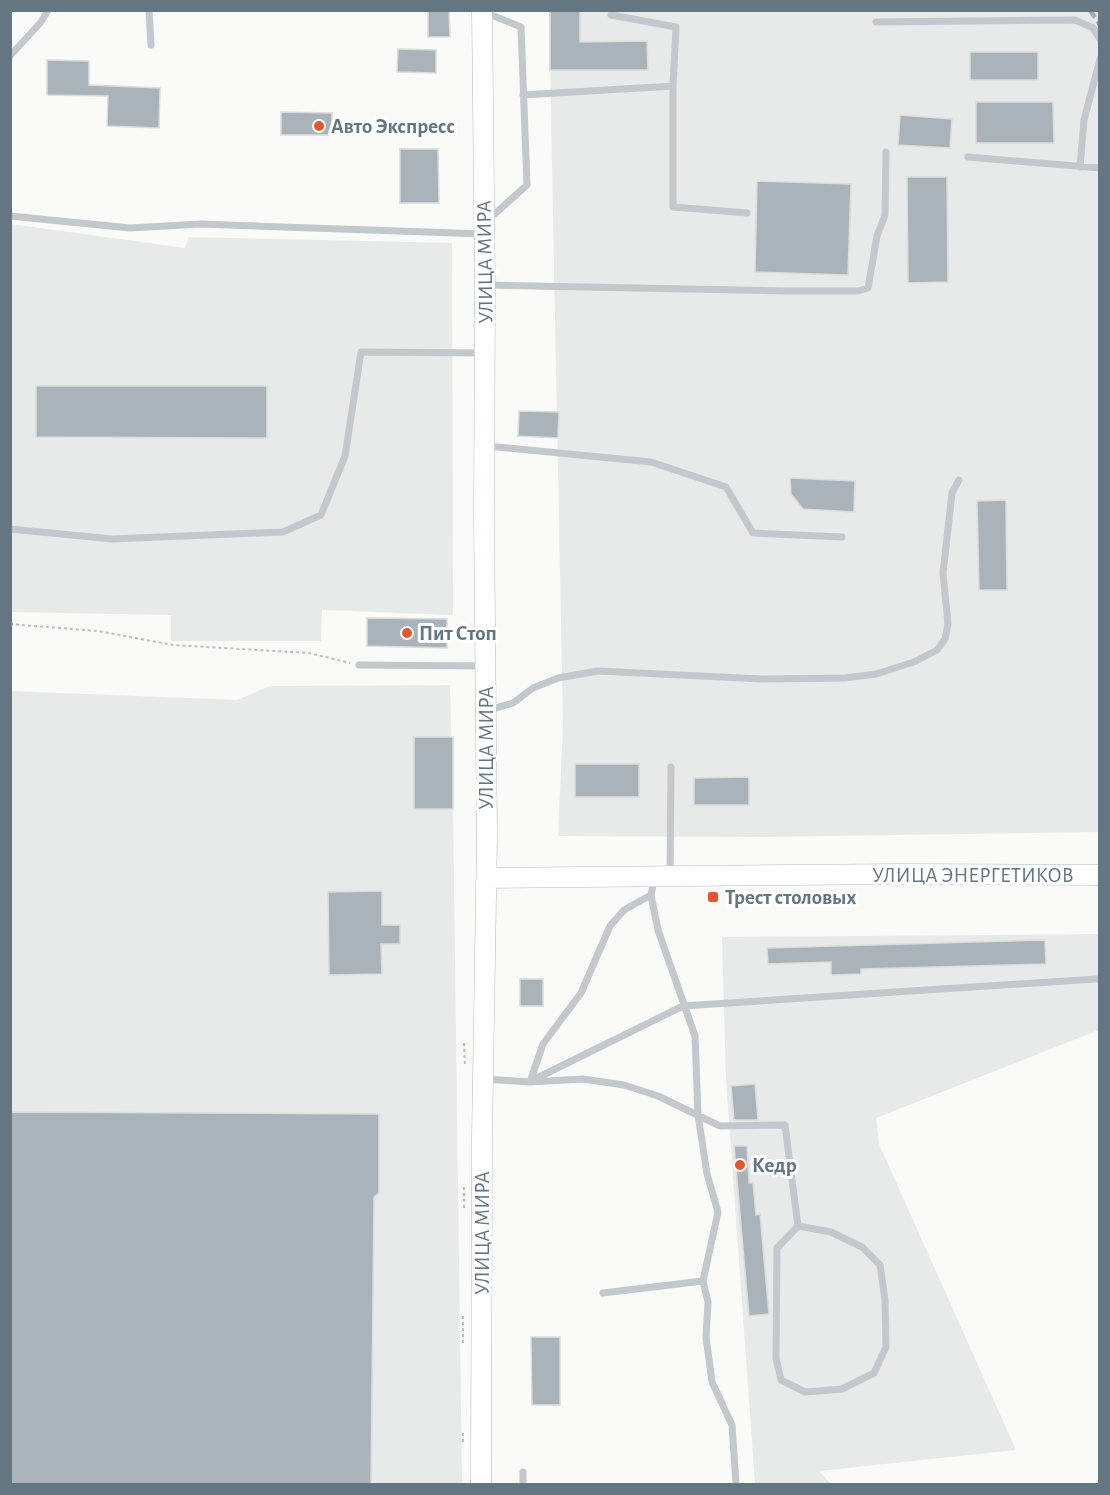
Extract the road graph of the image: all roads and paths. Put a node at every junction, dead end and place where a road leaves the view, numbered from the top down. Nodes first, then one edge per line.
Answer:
1 (48, 10) edge
2 (149, 10) edge
3 (482, 11) edge
4 (611, 15) dead end
5 (876, 22) dead end
6 (1100, 39) edge
7 (151, 45) dead end
8 (10, 56) edge
9 (1100, 59) edge
10 (673, 86) junction
11 (523, 95) junction
12 (886, 152) dead end
13 (968, 157) dead end
14 (1080, 167) junction
15 (1100, 168) edge
16 (747, 213) dead end
17 (10, 216) edge
18 (485, 228) junction
19 (485, 285) junction
20 (486, 353) junction
21 (485, 446) junction
22 (959, 480) dead end
23 (10, 529) edge
24 (842, 537) dead end
25 (10, 624) edge
26 (359, 665) joint
27 (486, 666) junction
28 (486, 711) junction
29 (671, 767) dead end
30 (1100, 875) edge
31 (487, 878) junction
32 (658, 883) junction
33 (1096, 979) dead end
34 (683, 1006) junction
35 (484, 1079) junction
36 (530, 1082) junction
37 (698, 1115) junction
38 (798, 1226) junction
39 (703, 1281) junction
40 (603, 1293) dead end
41 (523, 1472) dead end
42 (481, 1485) edge
43 (523, 1485) edge
44 (736, 1485) edge

1 - 8 lane
2 - 7 lane
3 - 11 lane
3 - 18 main road, УЛИЦА МИРА
4 - 10 lane
5 - 6 lane
9 - 14 lane
10 - 11 lane
10 - 16 lane
11 - 18 lane
12 - 19 lane
13 - 14 lane
14 - 15 lane
17 - 18 lane
18 - 19 main road, УЛИЦА МИРА
19 - 20 main road, УЛИЦА МИРА
20 - 21 main road, УЛИЦА МИРА
20 - 23 lane
21 - 24 lane
21 - 27 main road, УЛИЦА МИРА
22 - 28 lane
25 - 26 path
26 - 27 lane
27 - 28 main road, УЛИЦА МИРА
28 - 31 main road, УЛИЦА МИРА
29 - 32 lane
30 - 32 main road, УЛИЦА ЭНЕРГЕТИКОВ
31 - 32 main road, УЛИЦА ЭНЕРГЕТИКОВ
31 - 35 main road, УЛИЦА МИРА
32 - 34 lane
32 - 36 lane
33 - 34 lane
34 - 36 lane
34 - 37 lane
35 - 36 lane
35 - 42 main road, УЛИЦА МИРА
36 - 37 lane
37 - 38 lane
37 - 39 lane
38 - 38 lane
39 - 40 lane
39 - 44 lane
41 - 43 lane

